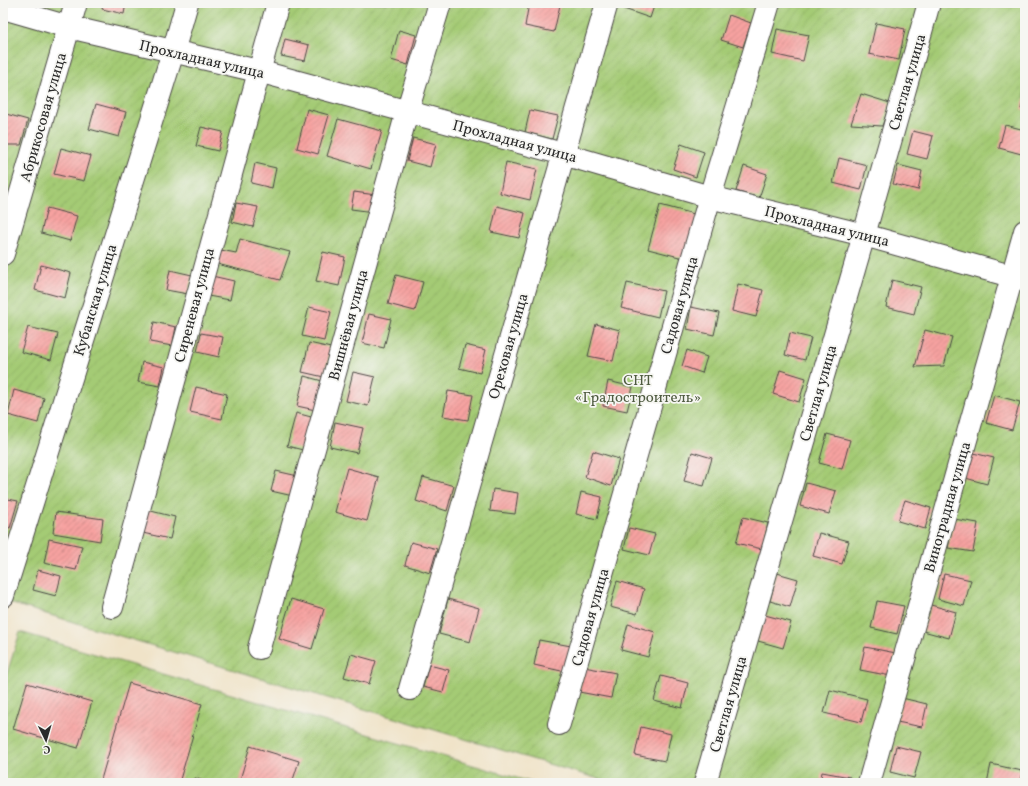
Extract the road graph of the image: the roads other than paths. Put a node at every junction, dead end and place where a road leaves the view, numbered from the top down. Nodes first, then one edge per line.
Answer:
1 (76, 3) edge
2 (187, 3) edge
3 (278, 3) edge
4 (440, 3) edge
5 (606, 3) edge
6 (769, 3) edge
7 (929, 3) edge
8 (3, 8) edge
9 (69, 27) junction
10 (173, 52) junction
11 (258, 71) junction
12 (407, 112) junction
13 (563, 154) junction
14 (710, 197) junction
15 (1025, 231) edge
16 (864, 235) junction
17 (3, 254) edge
18 (1018, 278) edge
19 (5, 590) edge
20 (112, 607) dead end
21 (259, 648) dead end
22 (410, 689) dead end
23 (559, 724) dead end
24 (705, 783) edge
25 (869, 783) edge

1 - 9 street, Абрикосовая улица
2 - 10 street, Кубанская улица
3 - 11 street, Сиреневая улица
4 - 12 street, Вишнёвая улица
5 - 13 street, Ореховая улица
6 - 14 street, Садовая улица
7 - 16 street, Светлая улица
8 - 9 street, Прохладная улица
9 - 10 street, Прохладная улица
9 - 17 street, Абрикосовая улица
10 - 11 street, Прохладная улица
10 - 19 street, Кубанская улица
11 - 12 street, Прохладная улица
11 - 20 street, Сиреневая улица
12 - 13 street, Прохладная улица
12 - 21 street, Вишнёвая улица
13 - 14 street, Прохладная улица
13 - 22 street, Ореховая улица
14 - 16 street, Прохладная улица
14 - 23 street, Садовая улица
15 - 18 street, Виноградная улица
16 - 18 street, Прохладная улица
16 - 24 street, Светлая улица
18 - 25 street, Виноградная улица

